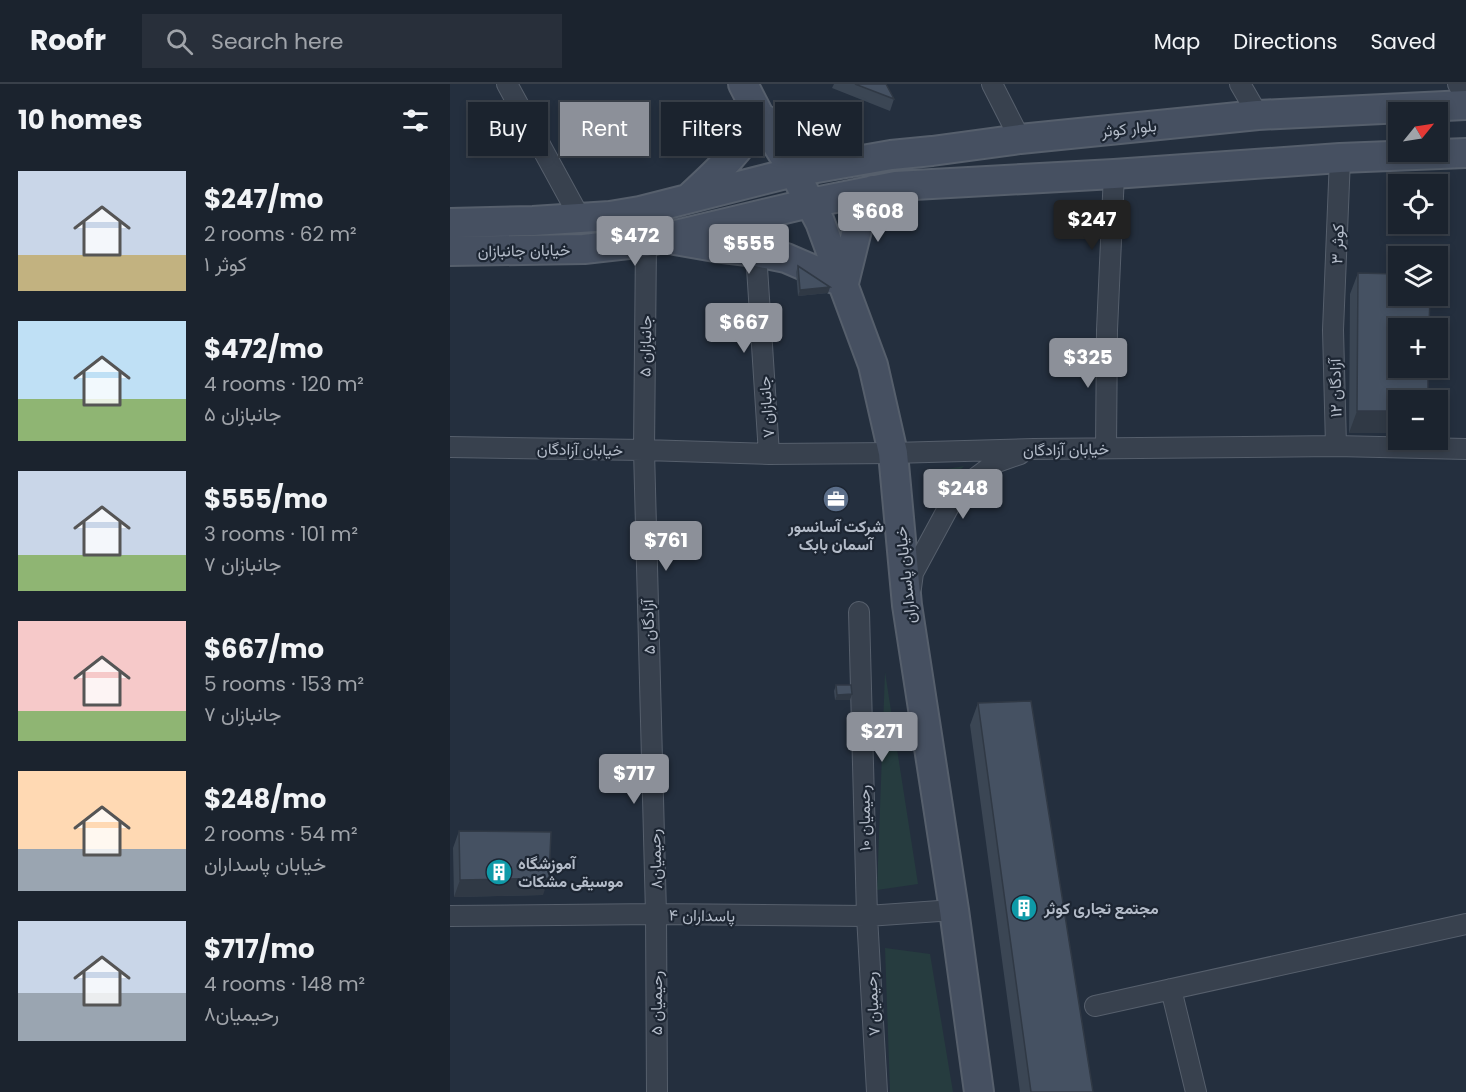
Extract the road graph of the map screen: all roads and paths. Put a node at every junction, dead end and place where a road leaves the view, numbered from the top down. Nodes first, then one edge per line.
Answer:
1 (507, 84) edge
2 (743, 84) edge
3 (992, 84) edge
4 (1240, 84) edge
5 (1458, 84) edge
6 (1466, 98) edge
7 (752, 102) edge
8 (1466, 105) edge
9 (1258, 115) junction
10 (763, 119) edge
11 (763, 122) edge
12 (1020, 139) junction
13 (1466, 153) edge
14 (891, 155) junction
15 (732, 156) edge
16 (1340, 158) junction
17 (849, 162) junction
18 (794, 172) junction
19 (1114, 174) junction
20 (884, 188) junction
21 (689, 198) junction
22 (810, 202) junction
23 (640, 211) junction
24 (580, 218) junction
25 (450, 222) edge
26 (655, 240) junction
27 (450, 251) edge
28 (756, 252) junction
29 (844, 284) junction
30 (1333, 330) joint
31 (1336, 446) junction
32 (450, 447) edge
33 (1106, 448) junction
34 (1034, 449) junction
35 (1466, 449) edge
36 (644, 450) junction
37 (893, 453) junction
38 (769, 454) junction
39 (907, 605) junction
40 (859, 612) dead end
41 (650, 695) joint
42 (954, 910) junction
43 (656, 914) junction
44 (450, 916) edge
45 (867, 916) junction
46 (1466, 924) edge
47 (1171, 989) junction
48 (1095, 1006) dead end
49 (657, 1092) edge
50 (877, 1092) edge
51 (979, 1092) edge
52 (1196, 1092) edge

1 - 24 street
2 - 7 street, خیابان پاسداران
3 - 12 street
4 - 9 street
5 - 6 street
8 - 9 street, بلوار کوثر
9 - 12 street, بلوار کوثر
10 - 17 street
11 - 18 street, خیابان پاسداران
12 - 14 street, بلوار کوثر
13 - 16 street
14 - 17 street, بلوار کوثر
14 - 20 street
15 - 21 street
16 - 19 street
16 - 30 street, کوثر ۳
17 - 18 street, بلوار کوثر
18 - 21 street, خیابان جانبازان
18 - 22 street, خیابان پاسداران
19 - 20 street
19 - 33 street
20 - 22 street
20 - 29 street
21 - 23 street, خیابان جانبازان
22 - 26 street, خیابان جانبازان
22 - 29 street, خیابان پاسداران
23 - 24 street, خیابان جانبازان
23 - 26 street, جانبازان ۵
24 - 25 street, خیابان جانبازان
26 - 27 street, خیابان جانبازان
26 - 28 street
26 - 36 street, جانبازان ۵
28 - 29 street
28 - 38 street, جانبازان ۷
29 - 37 street, خیابان پاسداران
30 - 31 street, آزادگان ۱۲
31 - 33 street, خیابان آزادگان
31 - 35 street, خیابان آزادگان
32 - 36 street, خیابان آزادگان
33 - 34 street, خیابان آزادگان
34 - 37 street, خیابان آزادگان
34 - 39 street
36 - 38 street, خیابان آزادگان
36 - 41 street, آزادگان ۵
37 - 38 street, خیابان آزادگان
37 - 39 street, خیابان پاسداران
39 - 42 street, خیابان پاسداران
40 - 45 street, رحیمیان ۱۰
41 - 43 street, رحیمیان۸
42 - 45 street, پاسداران ۴
42 - 51 street, خیابان پاسداران
43 - 44 street, پاسداران ۴
43 - 45 street, پاسداران ۴
43 - 49 street, رحیمیان ۵
45 - 50 street, رحیمیان ۷
46 - 47 street
47 - 48 street
47 - 52 street

